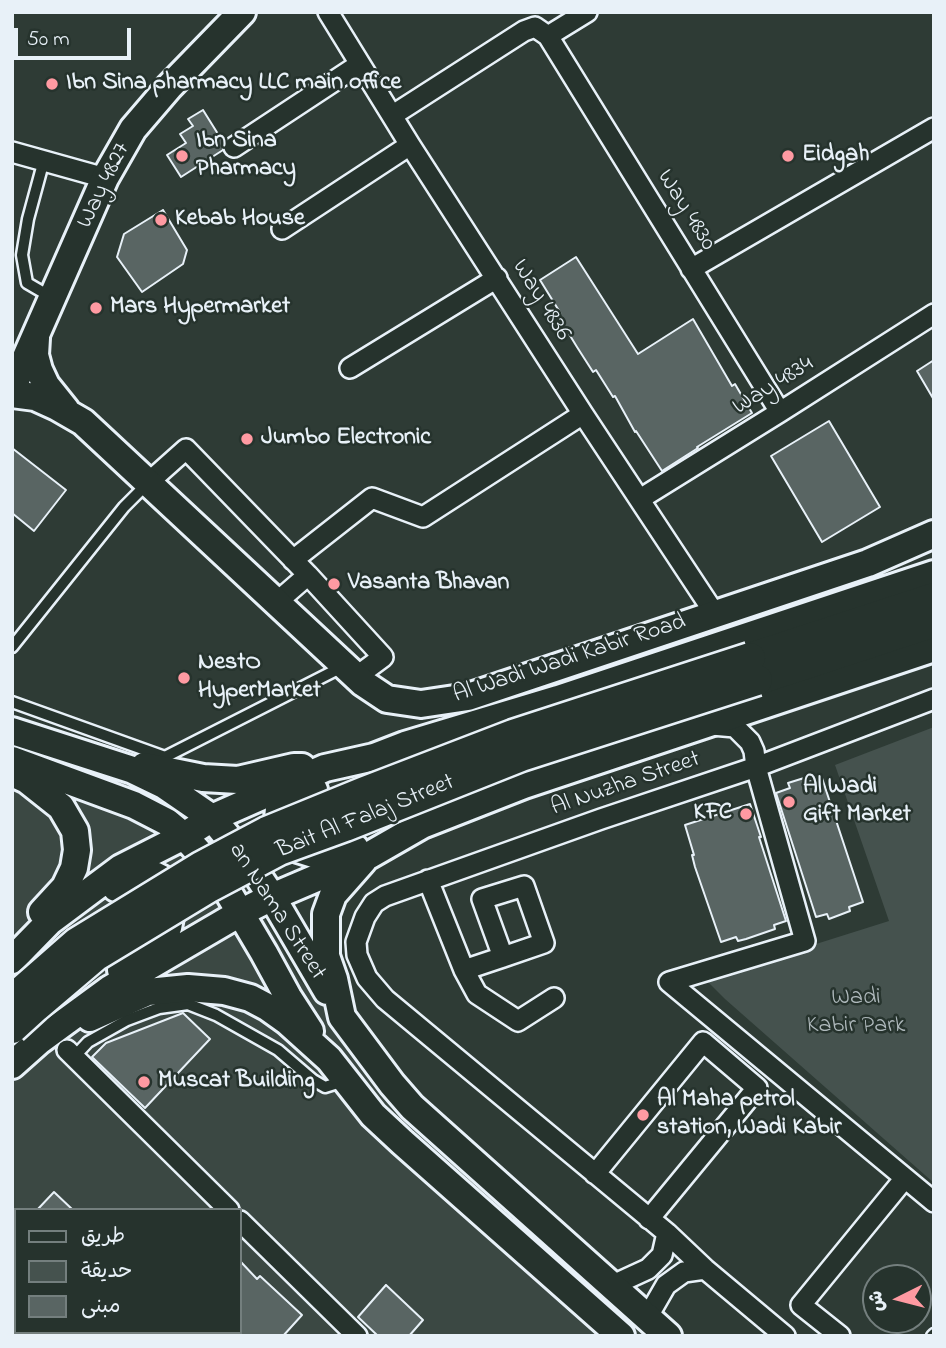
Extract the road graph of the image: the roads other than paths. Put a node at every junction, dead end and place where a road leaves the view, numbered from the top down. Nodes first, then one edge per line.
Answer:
1 (242, 12) edge
2 (328, 12) edge
3 (587, 12) edge
4 (548, 36) junction
5 (360, 64) junction
6 (393, 115) junction
7 (934, 128) edge
8 (410, 145) junction
9 (234, 147) dead end
10 (12, 152) edge
11 (44, 160) junction
12 (106, 177) junction
13 (282, 229) dead end
14 (691, 269) junction
15 (497, 278) junction
16 (53, 298) junction
17 (934, 314) edge
18 (36, 335) junction
19 (12, 357) edge
20 (350, 368) dead end
21 (12, 392) edge
22 (780, 412) junction
23 (69, 414) junction
24 (583, 414) junction
25 (149, 482) junction
26 (639, 499) junction
27 (934, 534) edge
28 (293, 560) junction
29 (934, 573) edge
30 (308, 575) junction
31 (934, 598) edge
32 (277, 601) junction
33 (715, 614) junction
34 (934, 622) edge
35 (12, 647) edge
36 (934, 648) edge
37 (753, 669) junction
38 (351, 671) junction
39 (934, 699) edge
40 (12, 702) edge
41 (704, 724) junction
42 (12, 731) edge
43 (374, 757) junction
44 (97, 758) junction
45 (12, 760) edge
46 (756, 767) junction
47 (325, 768) junction
48 (12, 774) edge
49 (212, 818) junction
50 (422, 825) junction
51 (184, 836) junction
52 (368, 856) junction
53 (428, 880) junction
54 (272, 897) junction
55 (240, 913) junction
56 (503, 957) dead end
57 (12, 958) edge
58 (464, 970) junction
59 (12, 977) edge
60 (110, 989) junction
61 (554, 998) dead end
62 (12, 1000) edge
63 (342, 1017) junction
64 (12, 1028) edge
65 (39, 1041) junction
66 (71, 1053) joint
67 (329, 1059) junction
68 (12, 1065) edge
69 (345, 1081) junction
70 (595, 1174) junction
71 (905, 1178) junction
72 (934, 1202) edge
73 (227, 1208) edge
74 (649, 1219) junction
75 (242, 1223) edge
76 (667, 1233) junction
77 (705, 1269) junction
78 (611, 1286) junction
79 (647, 1318) junction
80 (344, 1332) edge
81 (621, 1336) edge
82 (668, 1336) edge
83 (785, 1336) edge
84 (840, 1336) edge

1 - 12 street, Way 4827
2 - 5 street, Way 4836
3 - 4 street
4 - 6 street
4 - 14 street, Way 4830
5 - 6 street, Way 4836
5 - 9 street
6 - 8 street, Way 4836
7 - 14 street
8 - 13 street
8 - 15 street, Way 4836
10 - 11 street
11 - 12 street
11 - 16 lane
12 - 16 street, Way 4827
14 - 22 street, Way 4830
15 - 20 street
15 - 24 street, Way 4836
16 - 18 street, Way 4827
17 - 22 street, Way 4834
18 - 19 street
18 - 21 street, Way 4827
18 - 23 street
21 - 23 street, Al Wadi Wadi Kabir Road
22 - 26 street, Way 4834
23 - 25 street, Al Wadi Wadi Kabir Road
24 - 26 street, Way 4836
24 - 28 street
25 - 28 street
25 - 32 street, Al Wadi Wadi Kabir Road
25 - 35 lane
26 - 33 street, Way 4836
27 - 33 street, Al Wadi Wadi Kabir Road
28 - 30 street
29 - 43 street
30 - 32 street
30 - 38 street
31 - 37 main road
32 - 38 street, Al Wadi Wadi Kabir Road
33 - 38 street, Al Wadi Wadi Kabir Road
34 - 37 main road
36 - 41 street
37 - 62 main road, Bait Al Falaj Street, bridge
37 - 64 main road, Bait Al Falaj Street, bridge
38 - 40 lane
39 - 46 street, Al Nuzha Street
41 - 46 street
41 - 50 street
42 - 44 street, an Nama Street
43 - 47 street
43 - 50 street
44 - 47 street
44 - 49 street, an Nama Street
45 - 51 street, an Nama Street
46 - 53 street, Al Nuzha Street
46 - 71 street
47 - 49 street
48 - 57 street
49 - 51 street
49 - 54 street, an Nama Street
50 - 52 street
51 - 55 street, an Nama Street
51 - 57 street
52 - 54 street
52 - 63 street
53 - 58 street
53 - 70 street, Al Nuzha Street
54 - 55 street
54 - 63 street, an Nama Street
55 - 60 street
55 - 67 street, an Nama Street
56 - 58 street
58 - 61 street
59 - 60 street
60 - 65 street
63 - 78 street, an Nama Street
65 - 67 street
65 - 68 street
66 - 69 lane
66 - 73 street
67 - 69 street
69 - 81 street
70 - 74 street
70 - 74 street
71 - 72 street
71 - 84 street
74 - 76 street
75 - 80 street
76 - 77 street
76 - 78 street
77 - 79 street
77 - 83 street
78 - 79 street, an Nama Street
79 - 82 street, an Nama Street

